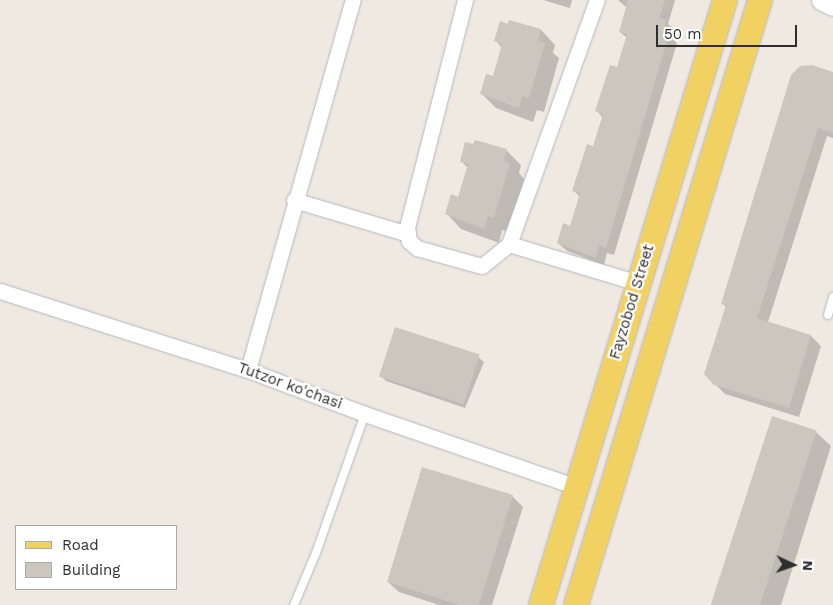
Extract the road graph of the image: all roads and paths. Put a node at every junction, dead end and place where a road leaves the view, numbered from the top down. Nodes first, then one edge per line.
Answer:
1 (354, 0) edge
2 (465, 0) edge
3 (598, 0) edge
4 (725, 0) edge
5 (760, 0) edge
6 (821, 0) edge
7 (833, 6) edge
8 (294, 200) junction
9 (408, 234) junction
10 (509, 244) junction
11 (638, 283) junction
12 (0, 291) edge
13 (833, 297) edge
14 (828, 315) dead end
15 (248, 370) junction
16 (365, 414) junction
17 (577, 486) junction
18 (294, 605) edge
19 (541, 605) edge
20 (576, 605) edge

1 - 8 street
2 - 9 street
3 - 10 street
4 - 11 main road, Fayzobod Street
5 - 20 main road
6 - 7 street
8 - 9 street
8 - 15 street
9 - 10 street
10 - 11 street
11 - 17 main road, Fayzobod Street
12 - 15 street, Tutzor ko'chasi
13 - 14 lane
15 - 16 street, Tutzor ko'chasi
16 - 17 street, Tutzor ko'chasi
16 - 18 lane
17 - 19 main road, Fayzobod Street

